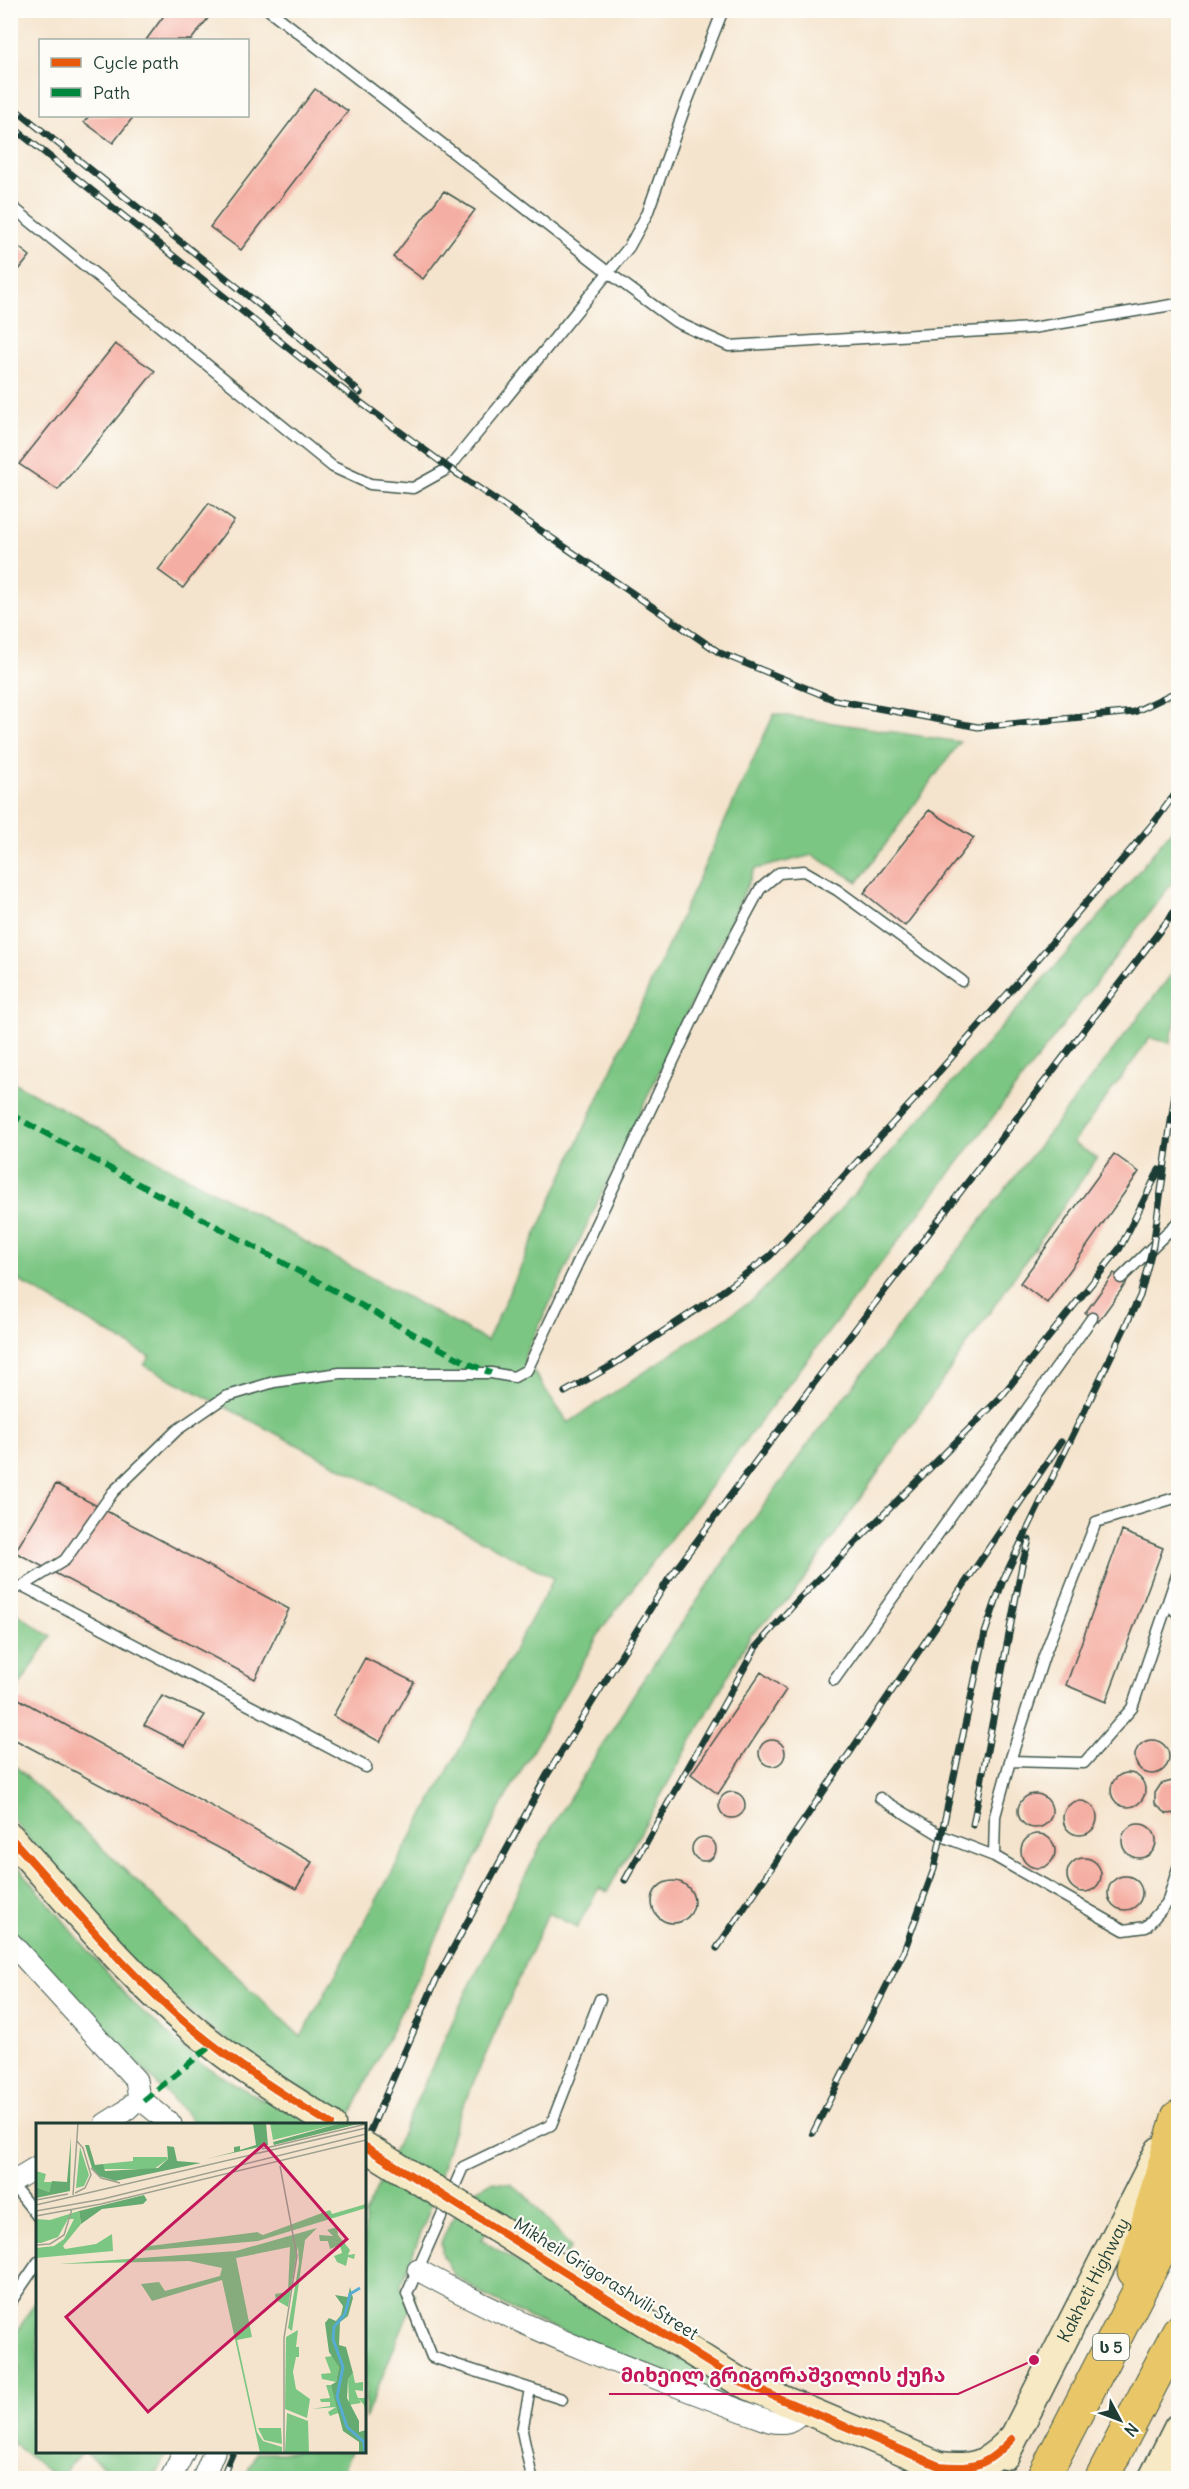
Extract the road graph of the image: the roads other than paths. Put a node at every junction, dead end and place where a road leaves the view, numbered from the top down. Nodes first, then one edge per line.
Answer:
1 (269, 10) edge
2 (723, 10) edge
3 (10, 205) edge
4 (609, 273) junction
5 (1179, 304) edge
6 (962, 981) dead end
7 (1179, 1222) edge
8 (1121, 1278) dead end
9 (1092, 1318) dead end
10 (1179, 1497) edge
11 (1179, 1572) edge
12 (23, 1586) junction
13 (10, 1590) edge
14 (1168, 1603) junction
15 (1179, 1614) edge
16 (834, 1680) dead end
17 (1010, 1761) junction
18 (366, 1767) dead end
19 (880, 1798) dead end
20 (10, 1836) edge
21 (994, 1856) junction
22 (1179, 1868) edge
23 (10, 1942) edge
24 (600, 1999) dead end
25 (139, 2098) junction
26 (1179, 2111) edge
27 (1179, 2117) edge
28 (107, 2123) edge
29 (170, 2123) edge
30 (329, 2123) edge
31 (366, 2147) edge
32 (36, 2167) edge
33 (11, 2183) edge
34 (36, 2214) edge
35 (1179, 2215) edge
36 (36, 2265) edge
37 (418, 2270) junction
38 (10, 2302) edge
39 (1179, 2332) edge
40 (1112, 2345) junction
41 (530, 2389) junction
42 (562, 2399) dead end
43 (803, 2410) junction
44 (1179, 2428) edge
45 (1012, 2439) junction
46 (183, 2453) edge
47 (213, 2453) edge
48 (945, 2472) edge
49 (171, 2478) edge
50 (203, 2478) edge
51 (532, 2478) edge
52 (993, 2478) edge
53 (1043, 2478) edge
54 (1102, 2478) edge
55 (1153, 2478) edge

1 - 4 lane
2 - 4 lane
3 - 4 lane
4 - 5 lane
6 - 12 lane
7 - 8 lane
9 - 16 lane
10 - 17 lane
11 - 14 lane
12 - 13 lane
12 - 18 lane
14 - 15 lane
14 - 17 lane
17 - 21 lane
19 - 21 lane
20 - 30 street
21 - 22 lane
23 - 25 street
24 - 37 lane
25 - 28 street
25 - 29 street
26 - 45 street, Kakheti Highway
27 - 40 highway
31 - 43 street, Mikheil Grigorashvili Street, bridge
32 - 33 street
33 - 34 lane
35 - 40 highway, ს 5
36 - 38 lane
37 - 41 lane
37 - 43 street
39 - 54 highway
40 - 53 highway, ს 5
41 - 42 lane
41 - 51 lane
43 - 48 street, Mikheil Grigorashvili Street
44 - 55 street
45 - 48 street
45 - 52 street, Kakheti Highway
46 - 49 street
47 - 50 street

